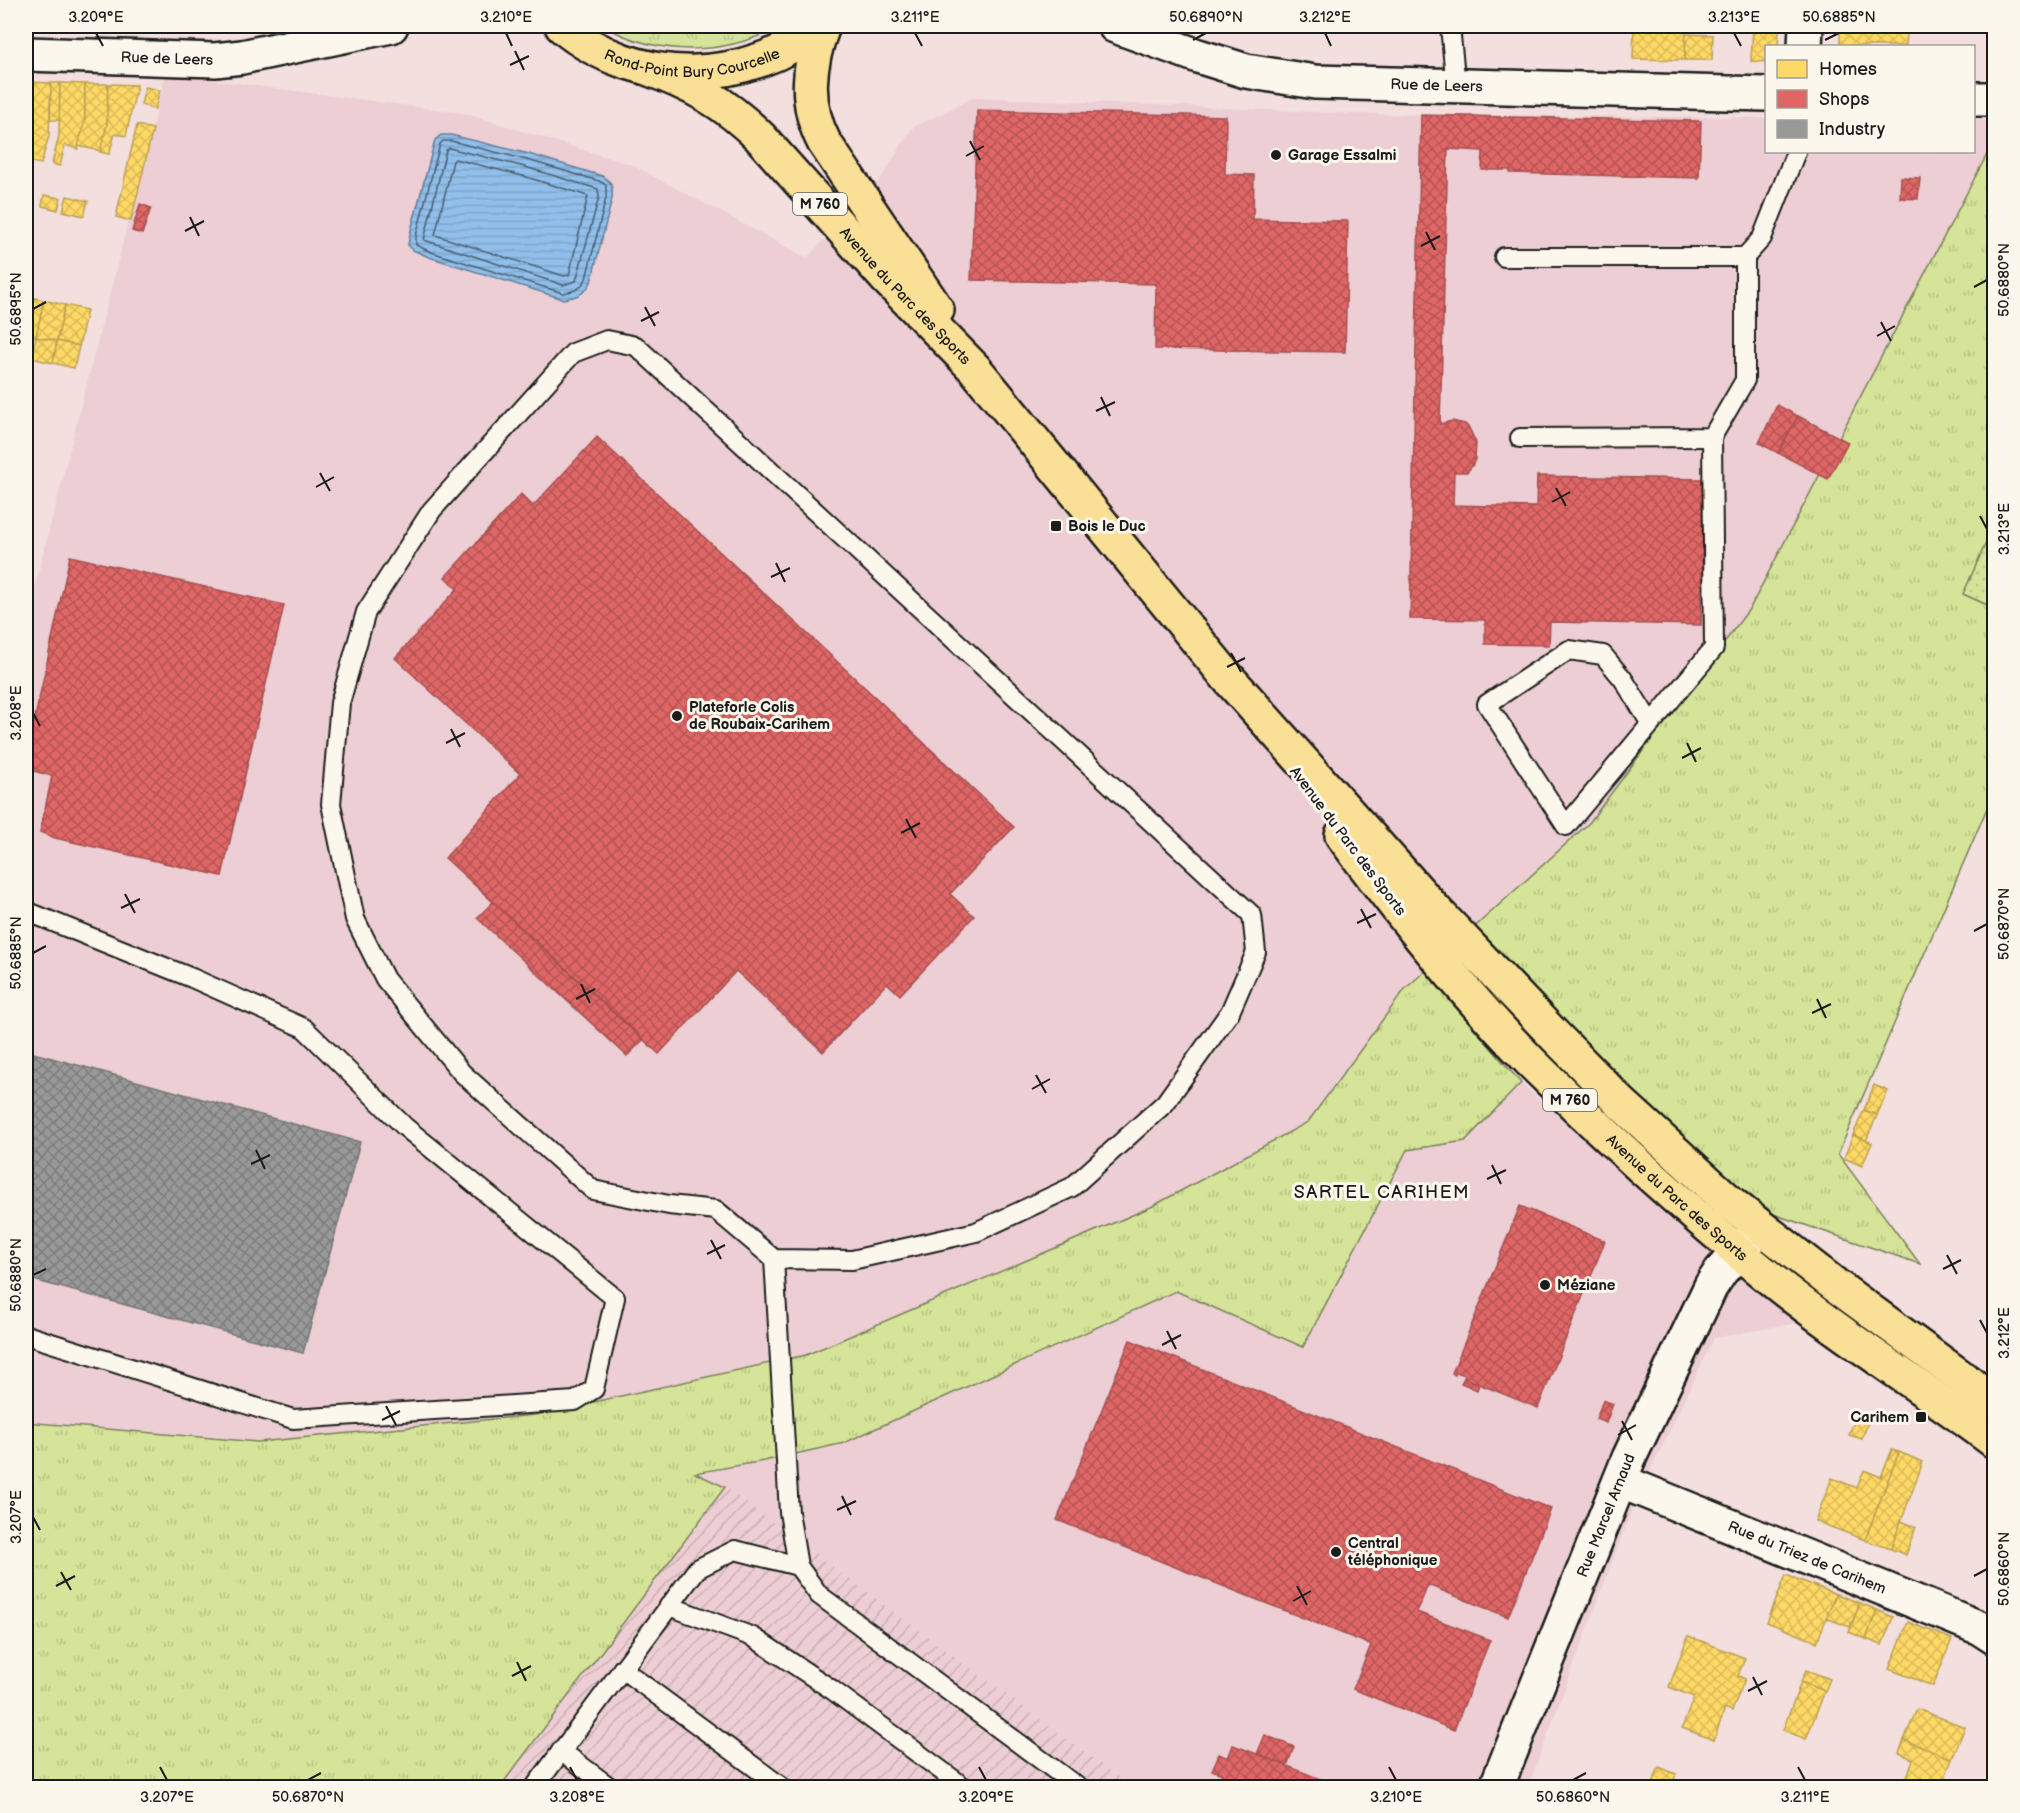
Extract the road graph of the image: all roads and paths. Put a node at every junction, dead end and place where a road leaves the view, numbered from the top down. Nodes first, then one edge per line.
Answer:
1 (324, 26) edge
2 (391, 26) edge
3 (562, 26) edge
4 (822, 26) edge
5 (1115, 26) edge
6 (1450, 26) edge
7 (1806, 26) edge
8 (1805, 45) edge
9 (272, 50) junction
10 (26, 54) edge
11 (644, 67) junction
12 (1456, 87) junction
13 (1765, 94) edge
14 (1975, 99) edge
15 (1995, 99) edge
16 (1796, 153) edge
17 (1504, 257) dead end
18 (1745, 257) junction
19 (975, 369) junction
20 (1712, 437) junction
21 (1520, 438) dead end
22 (1228, 678) junction
23 (1651, 724) junction
24 (26, 911) edge
25 (1761, 1227) junction
26 (1738, 1251) junction
27 (774, 1259) junction
28 (26, 1335) edge
29 (1995, 1401) edge
30 (1995, 1441) edge
31 (1620, 1481) junction
32 (798, 1566) junction
33 (669, 1606) junction
34 (1995, 1638) edge
35 (622, 1669) junction
36 (561, 1751) junction
37 (534, 1788) edge
38 (611, 1788) edge
39 (783, 1788) edge
40 (965, 1788) edge
41 (1079, 1788) edge
42 (1496, 1788) edge

1 - 9 street, Rue de Leers
2 - 9 street, Rue de Leers
3 - 11 main road, Rond-Point Bury Courcelle
4 - 11 main road, Rond-Point Bury Courcelle
4 - 19 main road, Avenue du Parc des Sports / M 760
5 - 12 street, Rue de Leers
6 - 12 lane
7 - 8 street
9 - 10 street, Rue de Leers
11 - 19 main road, Avenue du Parc des Sports / M 760
12 - 13 street, Rue de Leers
14 - 15 street
16 - 18 lane
17 - 18 lane
18 - 20 lane
19 - 22 main road, Avenue du Parc des Sports / M 760
20 - 21 lane
20 - 23 lane
22 - 25 main road, Avenue du Parc des Sports / M 760
22 - 26 main road, Avenue du Parc des Sports / M 760
23 - 23 lane
24 - 28 lane
25 - 26 street, Rue Marcel Arnaud
25 - 29 main road, Avenue du Parc des Sports / M 760
26 - 30 main road, Avenue du Parc des Sports / M 760
26 - 31 street, Rue Marcel Arnaud
27 - 27 lane
27 - 32 lane
31 - 34 street, Rue du Triez de Carihem
31 - 42 street, Rue Marcel Arnaud
32 - 33 lane
32 - 41 lane
33 - 35 lane
33 - 40 lane
35 - 36 lane
35 - 39 lane
36 - 37 lane
36 - 38 lane

